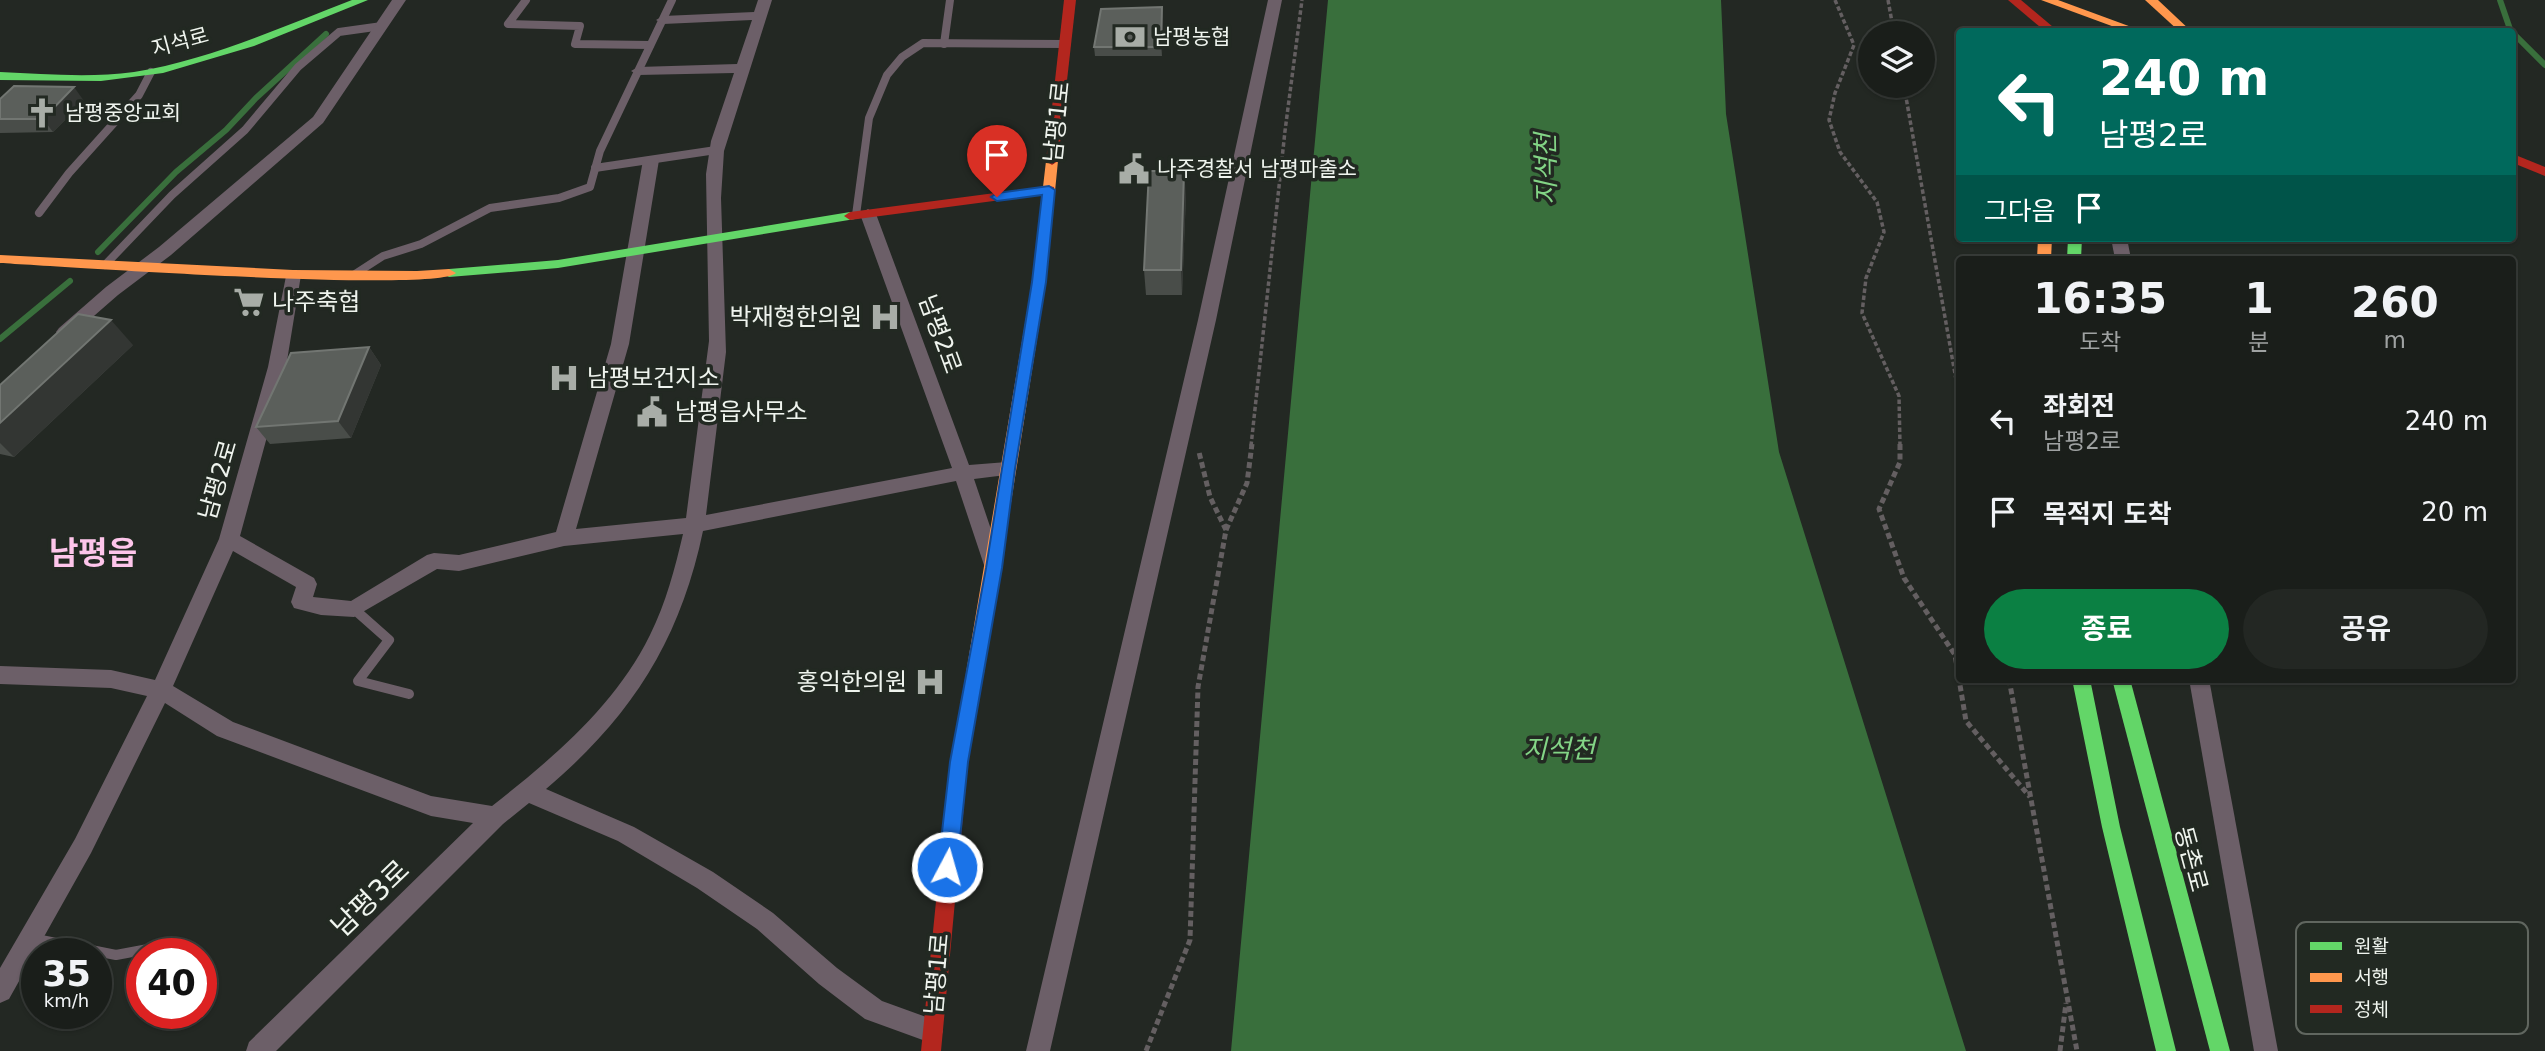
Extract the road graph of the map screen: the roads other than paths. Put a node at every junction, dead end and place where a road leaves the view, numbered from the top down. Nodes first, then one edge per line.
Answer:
1 (362, 0) edge
2 (399, 0) edge
3 (526, 0) edge
4 (672, 0) edge
5 (950, 0) edge
6 (1070, 0) edge
7 (1275, 0) edge
8 (2014, 0) edge
9 (2047, 0) edge
10 (2151, 0) edge
11 (2122, 4) dead end
12 (2097, 7) edge
13 (763, 8) edge
14 (663, 20) junction
15 (382, 26) junction
16 (2117, 27) edge
17 (2049, 28) edge
18 (2089, 28) edge
19 (2182, 28) edge
20 (944, 44) junction
21 (1065, 44) junction
22 (650, 45) junction
23 (742, 68) junction
24 (638, 71) junction
25 (151, 72) junction
26 (0, 76) edge
27 (716, 150) junction
28 (651, 159) junction
29 (2516, 159) edge
30 (596, 168) junction
31 (2545, 172) edge
32 (2516, 177) edge
33 (1049, 190) junction
34 (2545, 190) edge
35 (39, 213) dead end
36 (862, 215) junction
37 (714, 239) junction
38 (634, 251) junction
39 (0, 259) edge
40 (104, 265) junction
41 (145, 267) junction
42 (293, 275) junction
43 (352, 276) junction
44 (51, 345) edge
45 (1007, 469) junction
46 (963, 473) junction
47 (695, 524) junction
48 (564, 538) junction
49 (229, 539) junction
50 (994, 568) junction
51 (354, 609) junction
52 (0, 675) edge
53 (2082, 683) edge
54 (2122, 683) edge
55 (2200, 683) edge
56 (161, 690) junction
57 (409, 694) dead end
58 (528, 792) junction
59 (495, 817) junction
60 (30, 938) edge
61 (21, 954) edge
62 (0, 991) edge
63 (931, 1041) edge
64 (258, 1051) edge
65 (1038, 1051) edge
66 (2166, 1051) edge
67 (2220, 1051) edge
68 (2266, 1051) edge

1 - 25 street, 지석로
2 - 15 street
3 - 22 lane
4 - 14 lane
5 - 20 lane
6 - 21 street, 남평1로
7 - 65 street
8 - 17 street
9 - 12 street
10 - 19 street
11 - 16 street
12 - 16 street
12 - 18 street
13 - 14 street
13 - 23 street
14 - 22 lane
15 - 40 lane
15 - 41 street
20 - 21 lane, 남평1로
20 - 36 lane, 남평1로
21 - 33 street, 남평1로
22 - 24 lane
23 - 24 street
23 - 27 street
24 - 30 lane
25 - 26 street, 지석로
25 - 35 lane
27 - 28 lane
27 - 37 street
28 - 30 lane
28 - 38 street
29 - 31 street
30 - 43 lane
32 - 34 street
33 - 36 street
33 - 45 street, 남평1로
36 - 37 street
36 - 46 street, 남평2로
37 - 38 street
37 - 47 street
38 - 43 street
38 - 48 street
39 - 40 street
40 - 41 street
41 - 42 street
41 - 44 street
42 - 43 street
42 - 49 street, 남평2로
45 - 46 street
45 - 50 street, 남평1로
46 - 47 street
46 - 50 street, 남평2로
47 - 48 street
47 - 58 street
48 - 51 street
49 - 51 street
49 - 56 street, 남평2로
50 - 63 street, 남평1로
51 - 57 lane
52 - 56 street
53 - 66 street
54 - 67 street, 동촌로
55 - 68 street
56 - 59 street
56 - 60 street, 남평2로
58 - 59 street, 남평3로
58 - 63 street, 남평1로
59 - 64 street, 남평3로
61 - 62 street, 남평2로

